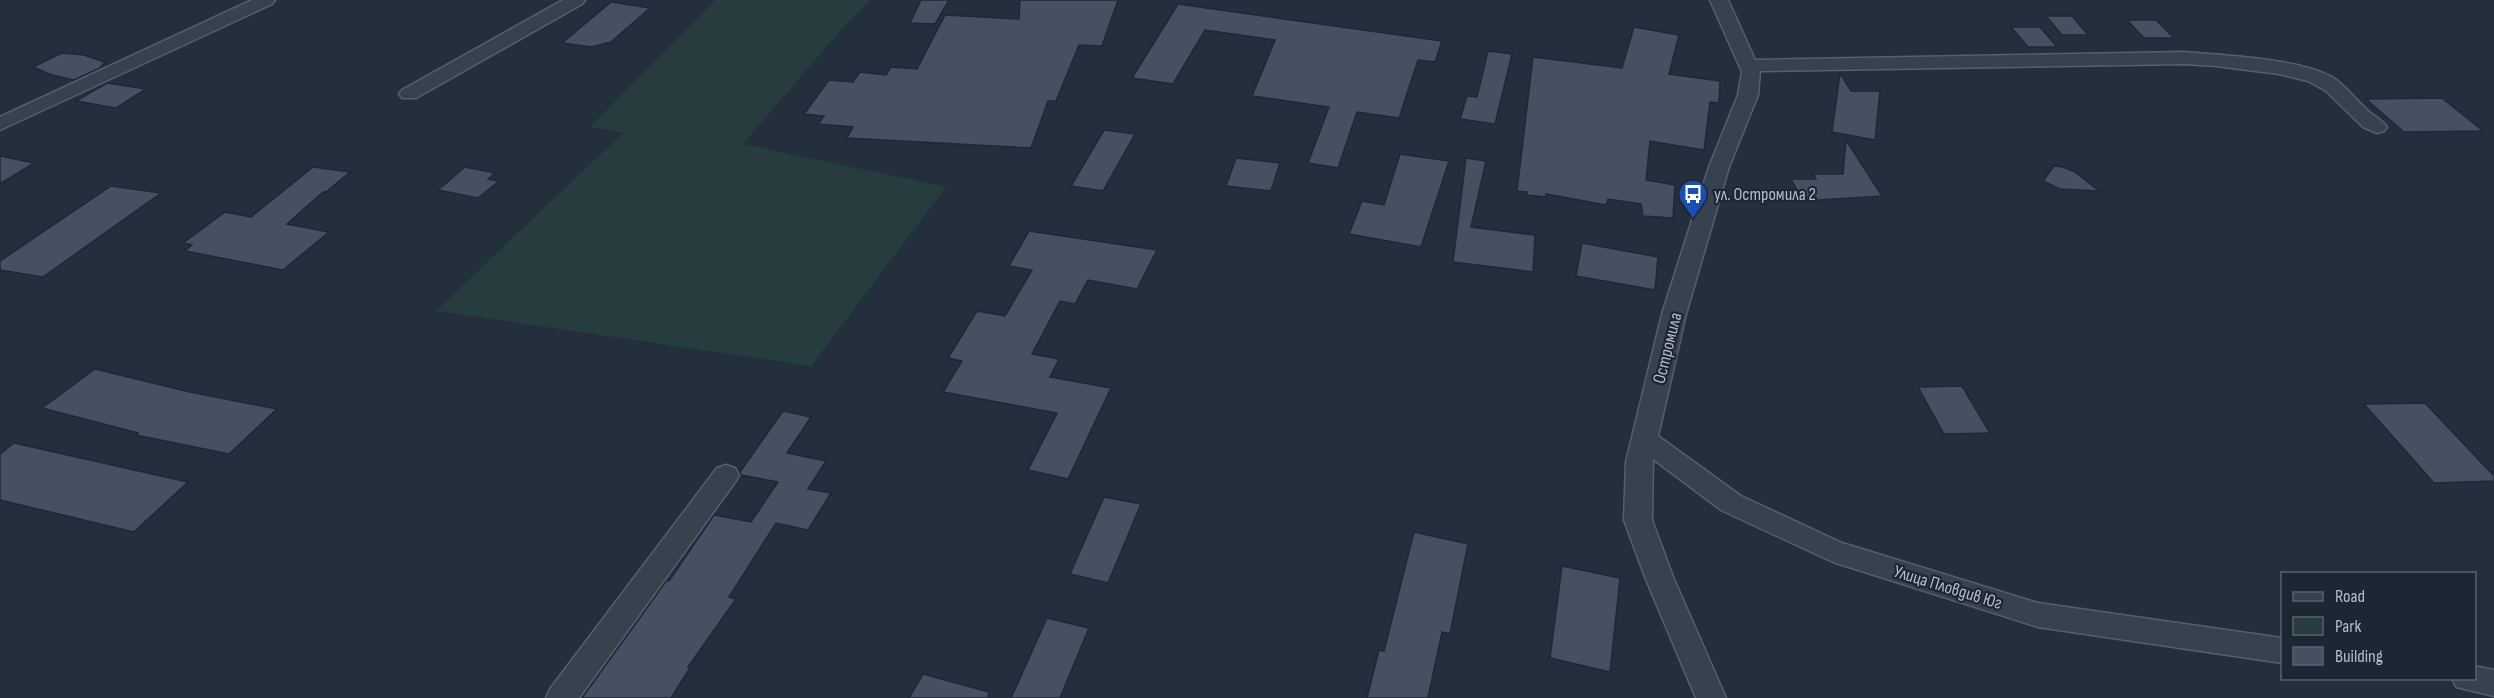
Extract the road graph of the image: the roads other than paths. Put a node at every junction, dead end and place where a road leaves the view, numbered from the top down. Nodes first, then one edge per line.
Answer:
1 (266, 0) edge
2 (576, 0) edge
3 (1719, 0) edge
4 (1749, 66) junction
5 (409, 94) dead end
6 (0, 124) edge
7 (2377, 127) dead end
8 (1644, 439) junction
9 (726, 475) dead end
10 (2281, 651) edge
11 (2476, 679) edge
12 (2494, 682) edge
13 (561, 698) edge
14 (1711, 698) edge

1 - 6 street
2 - 5 street
3 - 4 street, Остромила
4 - 7 street
4 - 8 street, Остромила
8 - 10 street, Улица Пловдив Юг
8 - 14 street, Остромила
9 - 13 street
11 - 12 street

